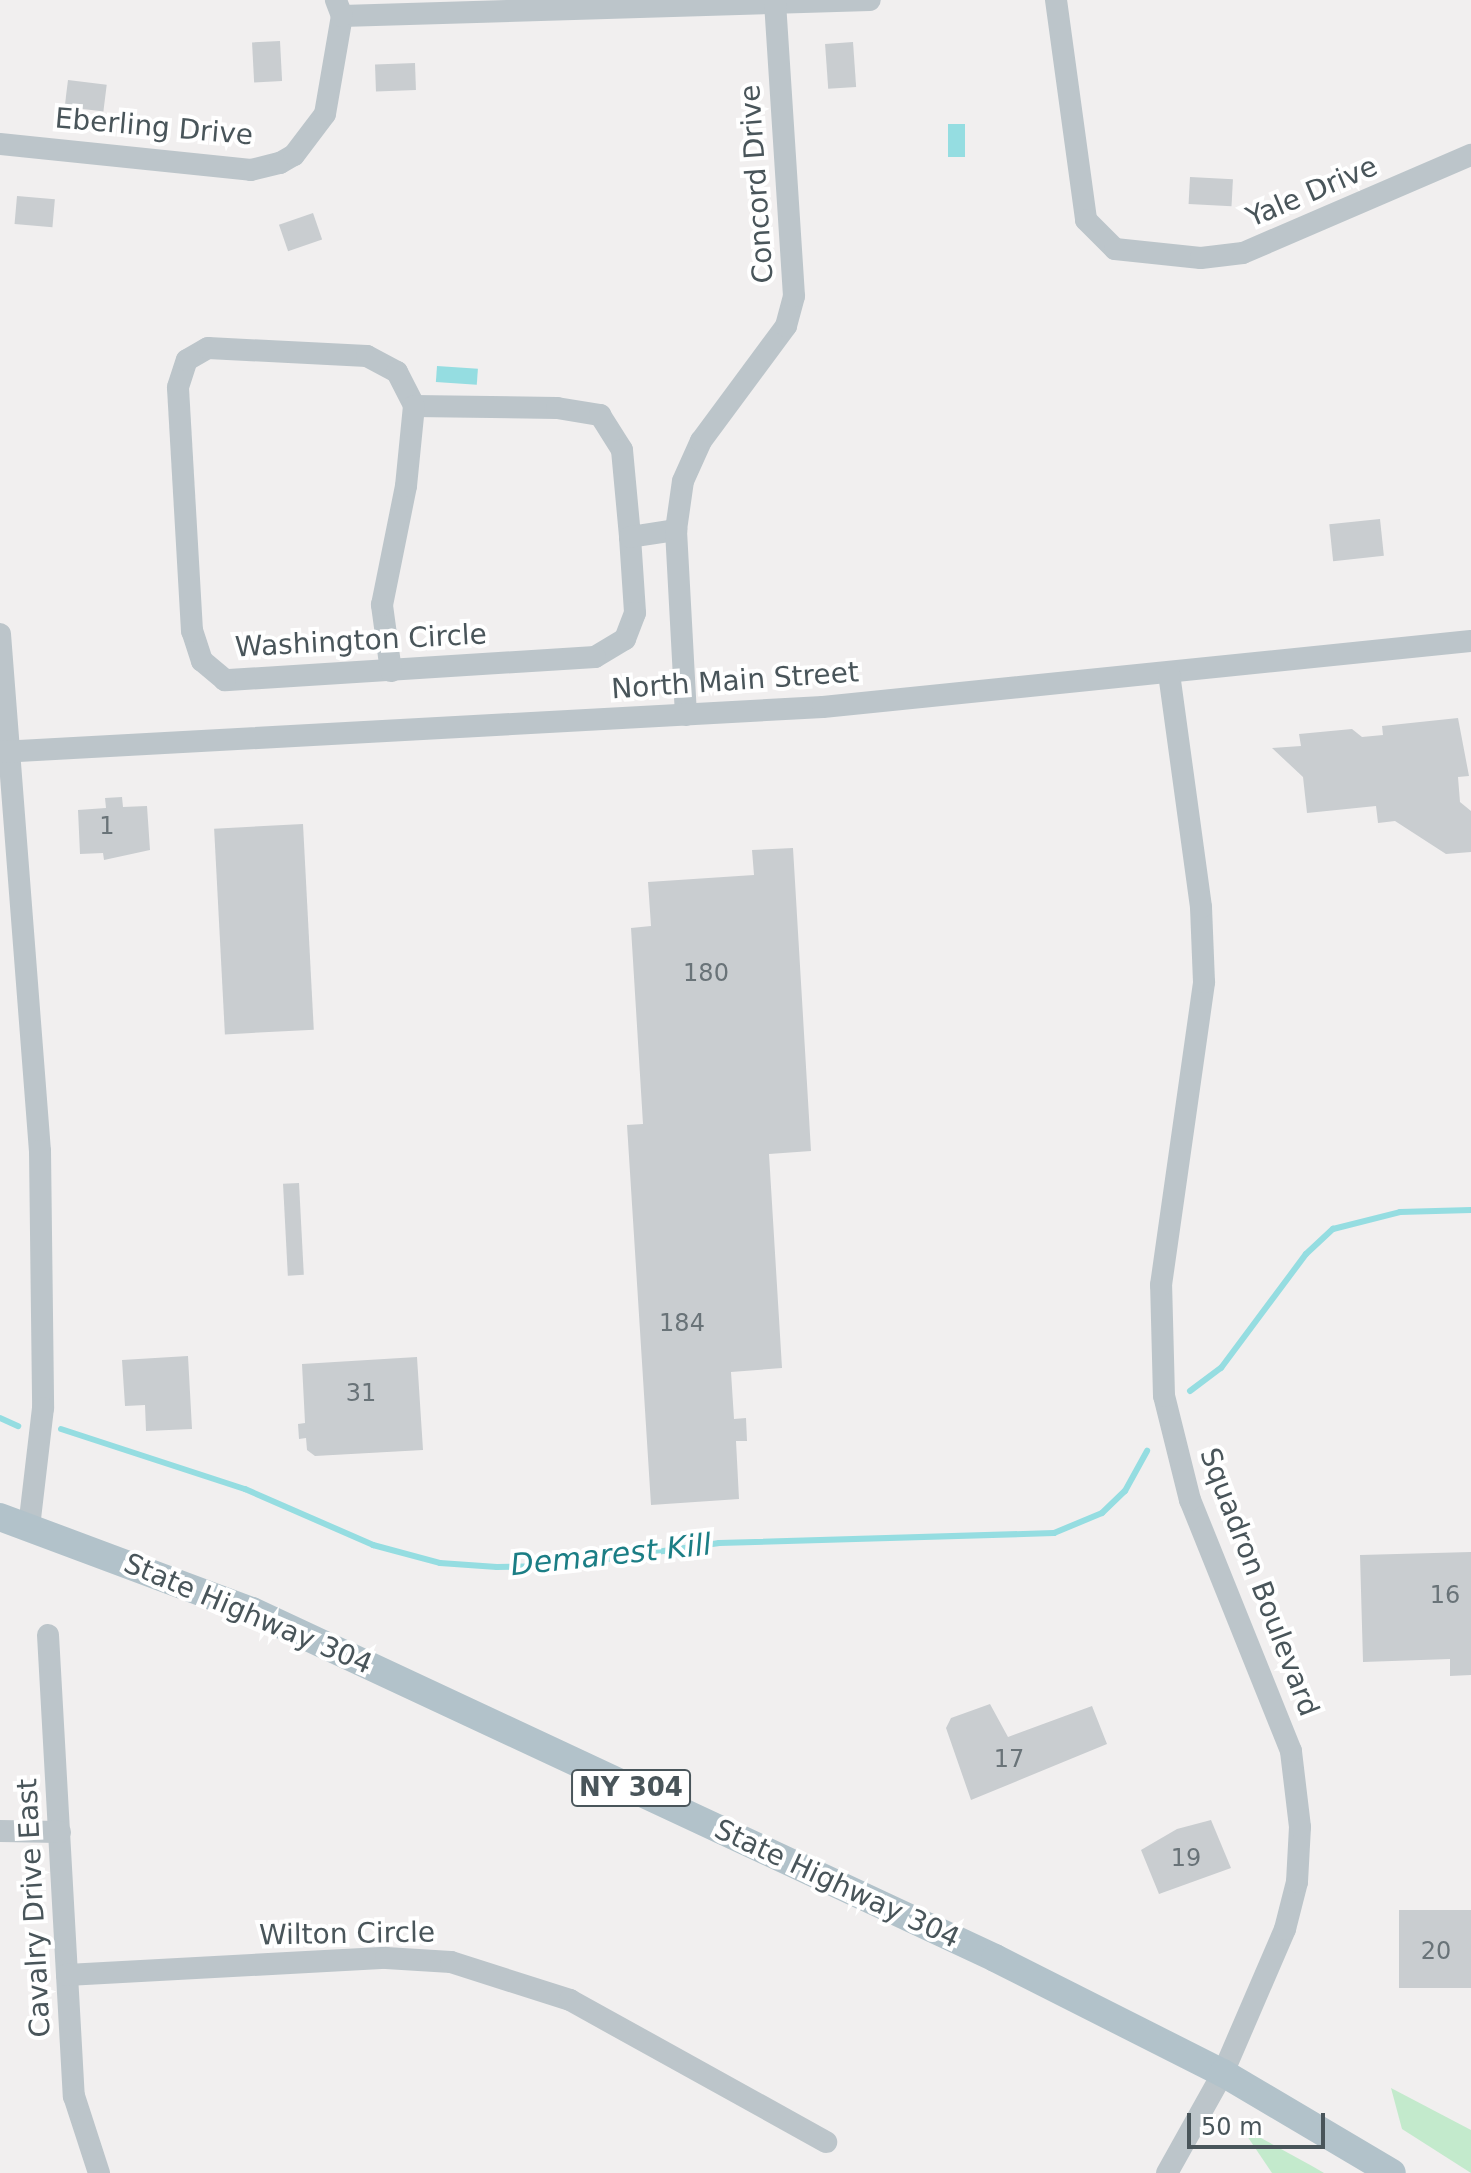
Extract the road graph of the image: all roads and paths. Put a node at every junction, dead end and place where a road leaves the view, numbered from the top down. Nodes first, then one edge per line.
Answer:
1 (870, 0) edge
2 (1056, 0) edge
3 (776, 3) edge
4 (339, 8) edge
5 (0, 144) edge
6 (1471, 155) edge
7 (414, 406) junction
8 (676, 530) junction
9 (630, 537) junction
10 (0, 634) edge
11 (1471, 641) edge
12 (391, 671) junction
13 (1169, 673) junction
14 (686, 715) junction
15 (5, 751) edge
16 (0, 1517) edge
17 (29, 1527) junction
18 (48, 1635) dead end
19 (0, 1831) edge
20 (60, 1832) junction
21 (67, 1975) junction
22 (1223, 2073) junction
23 (826, 2142) dead end
24 (99, 2173) edge
25 (1167, 2173) edge
26 (1392, 2173) edge

1 - 3 street
2 - 6 street, Yale Drive
3 - 4 street
3 - 8 street, Concord Drive
4 - 5 street, Eberling Drive
7 - 9 street, Washington Circle
7 - 12 street
7 - 12 street, Washington Circle
8 - 9 street
8 - 14 street, Concord Drive
9 - 12 street, Washington Circle
10 - 15 street
11 - 13 street, North Main Street
13 - 14 street, North Main Street
13 - 22 street, Squadron Boulevard
14 - 15 street, North Main Street
15 - 17 street
16 - 17 main road, State Highway 304 / NY 304
17 - 22 main road, State Highway 304 / NY 304
18 - 20 street, Cavalry Drive East
19 - 20 street
20 - 21 street, Cavalry Drive East
21 - 23 street, Wilton Circle
21 - 24 street, Cavalry Drive East
22 - 25 street
22 - 26 main road, State Highway 304 / NY 304

